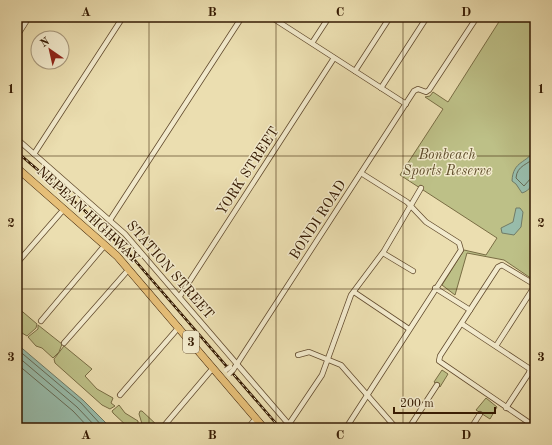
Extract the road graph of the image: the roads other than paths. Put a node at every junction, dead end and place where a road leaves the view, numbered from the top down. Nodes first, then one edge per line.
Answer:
1 (29, 17) edge
2 (123, 17) edge
3 (242, 17) edge
4 (271, 17) edge
5 (329, 17) edge
6 (390, 17) edge
7 (427, 17) edge
8 (477, 17) edge
9 (17, 36) edge
10 (312, 43) junction
11 (334, 58) junction
12 (355, 71) junction
13 (381, 88) junction
14 (406, 104) junction
15 (17, 139) edge
16 (34, 154) junction
17 (17, 168) edge
18 (23, 173) junction
19 (361, 173) junction
20 (17, 180) edge
21 (421, 188) dead end
22 (410, 205) junction
23 (64, 209) junction
24 (110, 220) junction
25 (105, 245) junction
26 (383, 253) junction
27 (17, 263) edge
28 (128, 269) junction
29 (413, 271) dead end
30 (436, 288) junction
31 (354, 292) junction
32 (180, 296) junction
33 (470, 310) junction
34 (41, 321) dead end
35 (462, 324) junction
36 (179, 327) junction
37 (409, 329) junction
38 (64, 342) dead end
39 (496, 346) junction
40 (298, 355) dead end
41 (328, 359) junction
42 (237, 364) junction
43 (213, 368) junction
44 (221, 378) junction
45 (437, 384) dead end
46 (120, 394) dead end
47 (368, 395) junction
48 (506, 408) junction
49 (480, 414) dead end
50 (256, 418) junction
51 (291, 426) edge
52 (534, 426) edge
53 (163, 427) edge
54 (248, 428) edge
55 (264, 428) edge
56 (346, 428) edge
57 (396, 428) edge
58 (408, 428) edge
59 (471, 428) edge

1 - 9 street
2 - 16 street
3 - 24 street
4 - 10 street
5 - 10 street
6 - 12 street
7 - 13 street
8 - 14 street, BONDI ROAD
10 - 11 street
11 - 12 street
11 - 32 street, YORK STREET
12 - 13 street
13 - 14 street
14 - 19 street, BONDI ROAD
15 - 16 street, STATION STREET
16 - 24 street, STATION STREET
17 - 18 highway, NEPEAN HIGHWAY / 3
18 - 20 street
18 - 23 highway, NEPEAN HIGHWAY / 3
19 - 22 street
19 - 42 street, BONDI ROAD
21 - 22 street
22 - 26 street
22 - 30 street
23 - 25 highway, NEPEAN HIGHWAY / 3
23 - 27 street
24 - 32 street, STATION STREET
25 - 28 highway, NEPEAN HIGHWAY / 3
25 - 34 street
26 - 29 street
26 - 31 street
28 - 36 highway, NEPEAN HIGHWAY / 3
28 - 38 street
30 - 33 street
30 - 37 street
31 - 37 street
31 - 41 street
32 - 42 street, STATION STREET
33 - 35 street
33 - 39 street
35 - 39 street
35 - 48 street
36 - 43 highway, NEPEAN HIGHWAY / 3
36 - 46 street
37 - 47 street
39 - 48 street
40 - 41 street
41 - 47 street
41 - 51 street
42 - 44 street, bridge
42 - 51 street, STATION STREET
43 - 44 highway, NEPEAN HIGHWAY / 3
43 - 53 street
44 - 50 highway, NEPEAN HIGHWAY / 3
45 - 58 street
47 - 56 street
47 - 57 street
48 - 52 street
49 - 59 street
50 - 54 street
50 - 55 highway, NEPEAN HIGHWAY / 3

